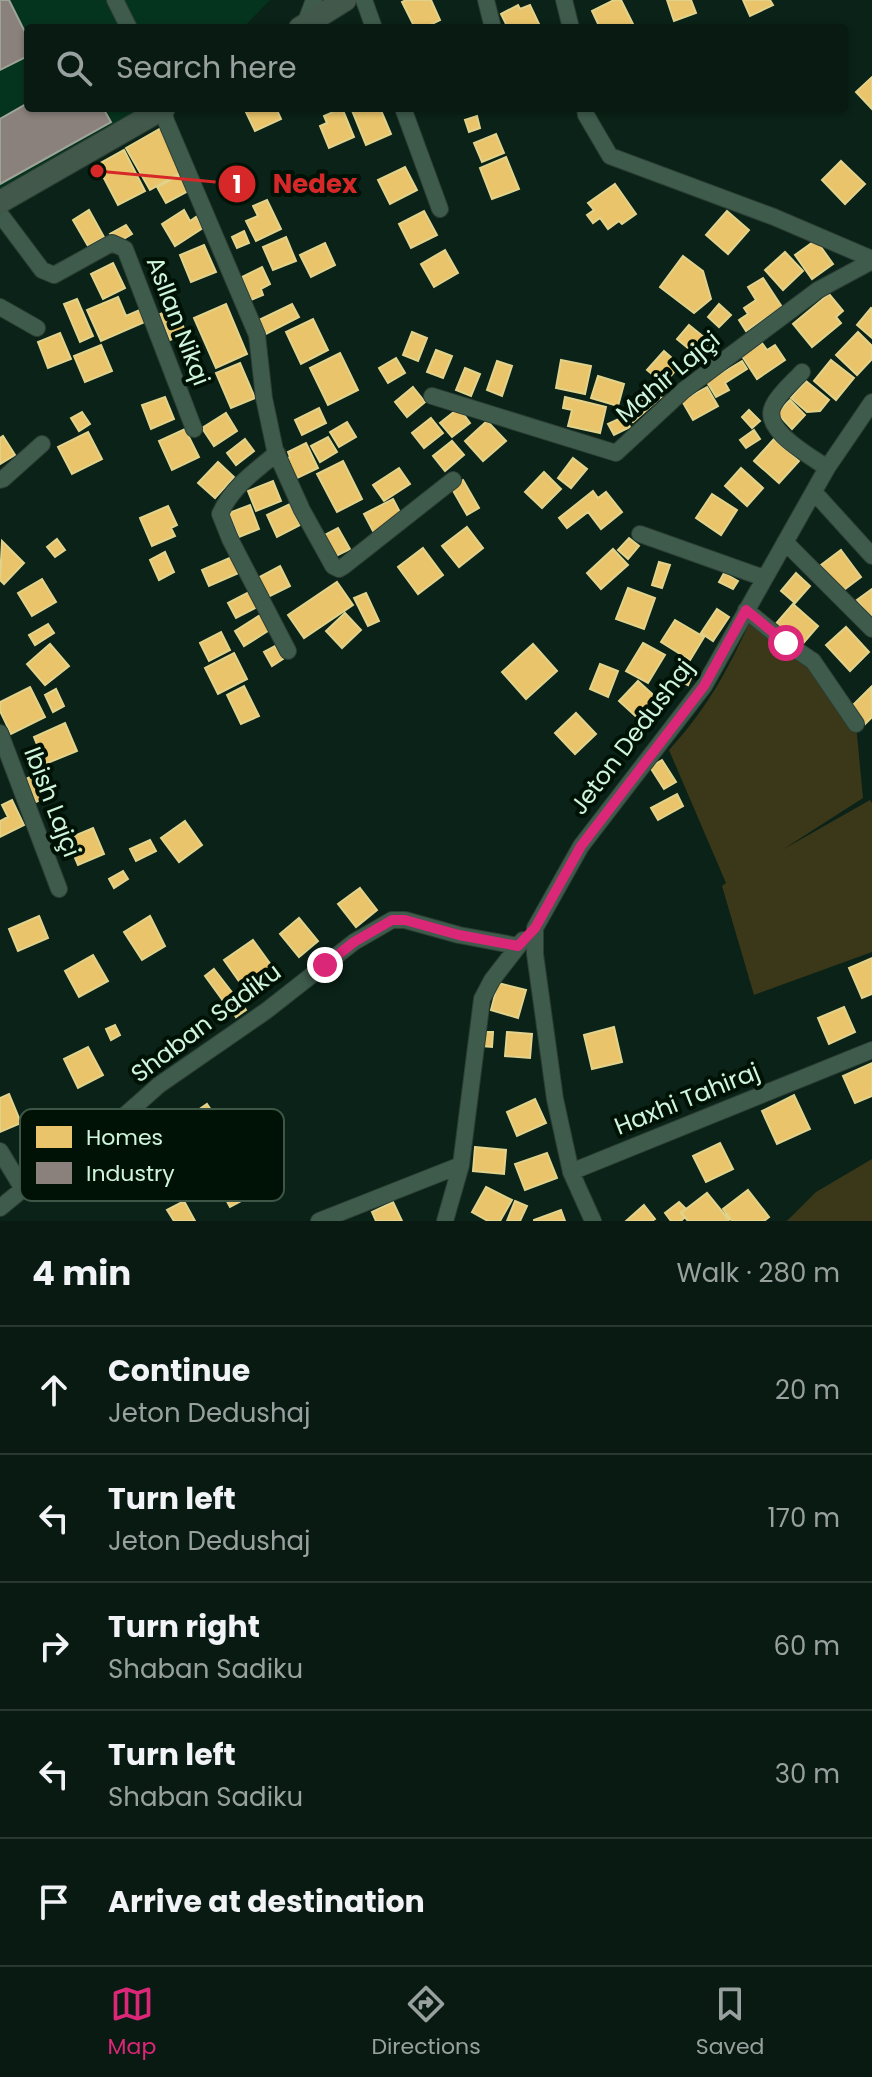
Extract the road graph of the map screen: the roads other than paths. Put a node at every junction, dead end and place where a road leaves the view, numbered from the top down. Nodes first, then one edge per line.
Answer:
1 (115, 0) edge
2 (314, 0) edge
3 (345, 0) edge
4 (364, 0) edge
5 (486, 0) edge
6 (564, 0) edge
7 (127, 24) edge
8 (303, 24) edge
9 (305, 24) edge
10 (373, 24) edge
11 (492, 24) edge
12 (570, 24) edge
13 (156, 112) edge
14 (165, 112) edge
15 (404, 112) edge
16 (586, 112) edge
17 (0, 202) edge
18 (440, 209) dead end
19 (0, 214) edge
20 (872, 260) edge
21 (0, 307) edge
22 (37, 328) dead end
23 (802, 372) dead end
24 (432, 396) dead end
25 (870, 408) edge
26 (194, 429) dead end
27 (42, 444) dead end
28 (277, 453) junction
29 (827, 468) junction
30 (0, 480) edge
31 (453, 480) dead end
32 (814, 492) junction
33 (640, 534) dead end
34 (785, 542) junction
35 (872, 556) edge
36 (764, 578) junction
37 (746, 610) junction
38 (872, 629) edge
39 (288, 651) dead end
40 (856, 724) dead end
41 (0, 733) edge
42 (59, 889) dead end
43 (535, 928) junction
44 (518, 946) junction
45 (872, 1050) edge
46 (132, 1109) edge
47 (0, 1151) edge
48 (461, 1165) junction
49 (571, 1172) junction
50 (20, 1184) edge
51 (20, 1191) edge
52 (0, 1208) edge
53 (319, 1221) edge
54 (445, 1221) edge
55 (593, 1221) edge

1 - 7 street
2 - 8 street
3 - 9 street
4 - 10 street
5 - 11 street
6 - 12 street
13 - 17 street
14 - 28 street
15 - 18 street
16 - 20 street
19 - 26 street, Asllan Nikqi
20 - 24 street, Mahir Lajçi
21 - 22 street
23 - 29 street
25 - 29 street, Jeton Dedushaj
27 - 30 street
28 - 31 street
28 - 39 street
29 - 32 street, Jeton Dedushaj
32 - 34 street, Jeton Dedushaj
32 - 35 street
33 - 36 street
34 - 36 street, Jeton Dedushaj
34 - 38 street
36 - 37 street, Jeton Dedushaj
37 - 40 street
37 - 43 street, Jeton Dedushaj
41 - 42 street, Ibish Lajçi
43 - 44 street, Jeton Dedushaj
43 - 49 street
44 - 46 street, Shaban Sadiku
44 - 48 street, Jeton Dedushaj
45 - 49 street, Haxhi Tahiraj
47 - 50 street
48 - 53 street
48 - 54 street, Jeton Dedushaj
49 - 55 street
51 - 52 street, Shaban Sadiku

